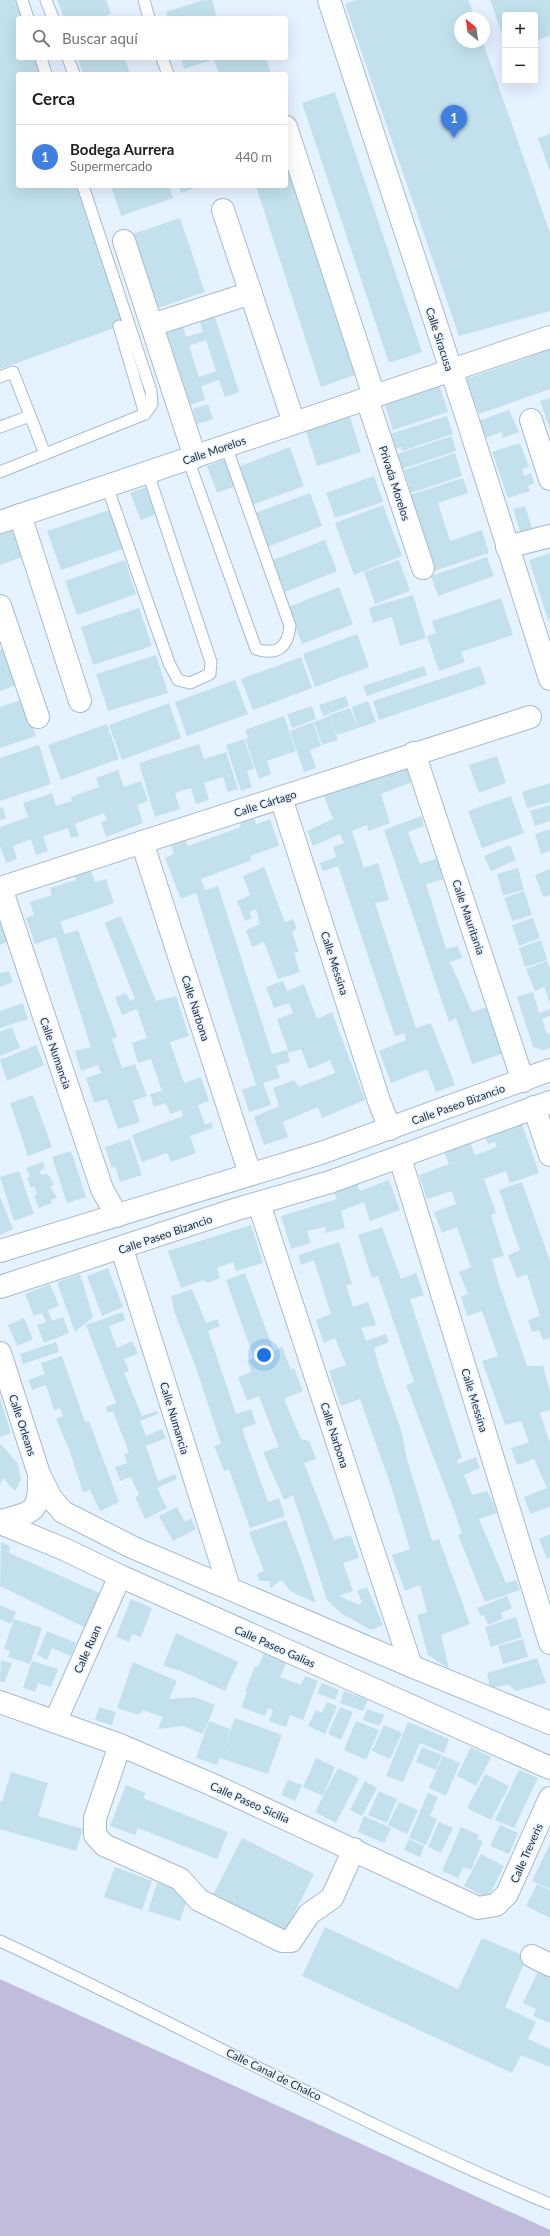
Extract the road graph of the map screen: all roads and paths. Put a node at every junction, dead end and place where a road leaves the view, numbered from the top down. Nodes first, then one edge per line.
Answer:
1 (22, 0) edge
2 (46, 0) edge
3 (144, 0) edge
4 (329, 0) edge
5 (27, 16) edge
6 (52, 16) edge
7 (148, 16) edge
8 (42, 60) edge
9 (69, 60) edge
10 (163, 60) edge
11 (45, 72) edge
12 (73, 72) edge
13 (167, 72) edge
14 (288, 133) edge
15 (84, 188) edge
16 (223, 210) dead end
17 (124, 241) dead end
18 (251, 293) junction
19 (152, 325) junction
20 (119, 326) dead end
21 (550, 337) edge
22 (451, 370) junction
23 (0, 377) edge
24 (370, 397) junction
25 (144, 414) junction
26 (30, 416) junction
27 (531, 420) dead end
28 (294, 423) junction
29 (0, 427) edge
30 (226, 446) junction
31 (45, 454) junction
32 (192, 458) junction
33 (0, 472) edge
34 (148, 473) junction
35 (550, 479) edge
36 (107, 486) junction
37 (10, 519) edge
38 (550, 536) edge
39 (507, 547) junction
40 (423, 568) dead end
41 (0, 606) edge
42 (550, 679) edge
43 (80, 701) dead end
44 (38, 716) dead end
45 (530, 717) dead end
46 (414, 753) junction
47 (281, 798) junction
48 (142, 842) junction
49 (0, 888) edge
50 (550, 1070) edge
51 (523, 1081) junction
52 (542, 1104) edge
53 (390, 1128) junction
54 (321, 1153) junction
55 (550, 1155) edge
56 (400, 1158) junction
57 (250, 1174) junction
58 (330, 1182) junction
59 (259, 1204) junction
60 (116, 1216) junction
61 (122, 1249) junction
62 (0, 1251) edge
63 (0, 1287) edge
64 (0, 1353) edge
65 (39, 1474) junction
66 (77, 1520) junction
67 (0, 1522) edge
68 (64, 1549) junction
69 (120, 1576) junction
70 (229, 1587) junction
71 (550, 1643) edge
72 (410, 1666) junction
73 (0, 1702) edge
74 (55, 1722) junction
75 (550, 1723) edge
76 (120, 1745) junction
77 (550, 1768) edge
78 (550, 1798) edge
79 (354, 1849) junction
80 (496, 1905) joint
81 (0, 1941) edge
82 (550, 2204) edge

1 - 5 lane
2 - 6 lane
3 - 7 lane
4 - 22 street, Calle Siracusa
8 - 11 lane
9 - 12 lane
10 - 13 lane
14 - 24 street, Privada Morelos
15 - 25 lane
16 - 18 street
17 - 19 street
18 - 19 street
18 - 28 street
19 - 32 street
20 - 25 lane
21 - 22 street, Calle Morelos
22 - 24 street, Calle Morelos
22 - 39 street, Calle Siracusa
23 - 26 lane
24 - 28 street, Calle Morelos
24 - 40 street, Privada Morelos
25 - 31 lane
26 - 29 lane
26 - 31 lane
27 - 35 street
28 - 30 street, Calle Morelos
30 - 32 street, Calle Morelos
30 - 32 lane
31 - 33 lane
32 - 34 street, Calle Morelos
34 - 36 street, Calle Morelos
34 - 36 lane
36 - 37 street, Calle Morelos
37 - 43 street
38 - 39 street
39 - 42 street, Calle Siracusa
41 - 44 street
45 - 46 street, Calle Cártago
46 - 47 street, Calle Cártago
46 - 51 street, Calle Mauritania
47 - 48 street, Calle Cártago
47 - 53 street, Calle Messina
48 - 49 street, Calle Cártago
48 - 57 street, Calle Narbona
49 - 60 street, Calle Numancia
50 - 51 street, Calle Paseo Bizancio
51 - 53 street, Calle Paseo Bizancio
52 - 55 street
52 - 56 street, Calle Paseo Bizancio
53 - 54 street, Calle Paseo Bizancio
54 - 57 street, Calle Paseo Bizancio
54 - 58 street
56 - 58 street, Calle Paseo Bizancio
56 - 71 street, Calle Messina
57 - 60 street, Calle Paseo Bizancio
58 - 59 street, Calle Paseo Bizancio
59 - 61 street, Calle Paseo Bizancio
59 - 72 street, Calle Narbona
60 - 62 street, Calle Paseo Bizancio
61 - 63 street, Calle Paseo Bizancio
61 - 70 street, Calle Numancia
64 - 65 street, Calle Orleans
65 - 66 street
65 - 67 street
66 - 68 street
66 - 70 street
67 - 68 street, Calle Paseo Galias
68 - 69 street, Calle Paseo Galias
69 - 74 street, Calle Ruan
69 - 77 street, Calle Paseo Galias
70 - 72 street
72 - 75 street
73 - 74 street, Calle Paseo Sicilia
74 - 76 street, Calle Paseo Sicilia
76 - 79 street, Calle Paseo Sicilia
76 - 79 street
78 - 80 street, Calle Treveris
79 - 80 street, Calle Paseo Sicilia
81 - 82 lane, Calle Canal de Chalco

